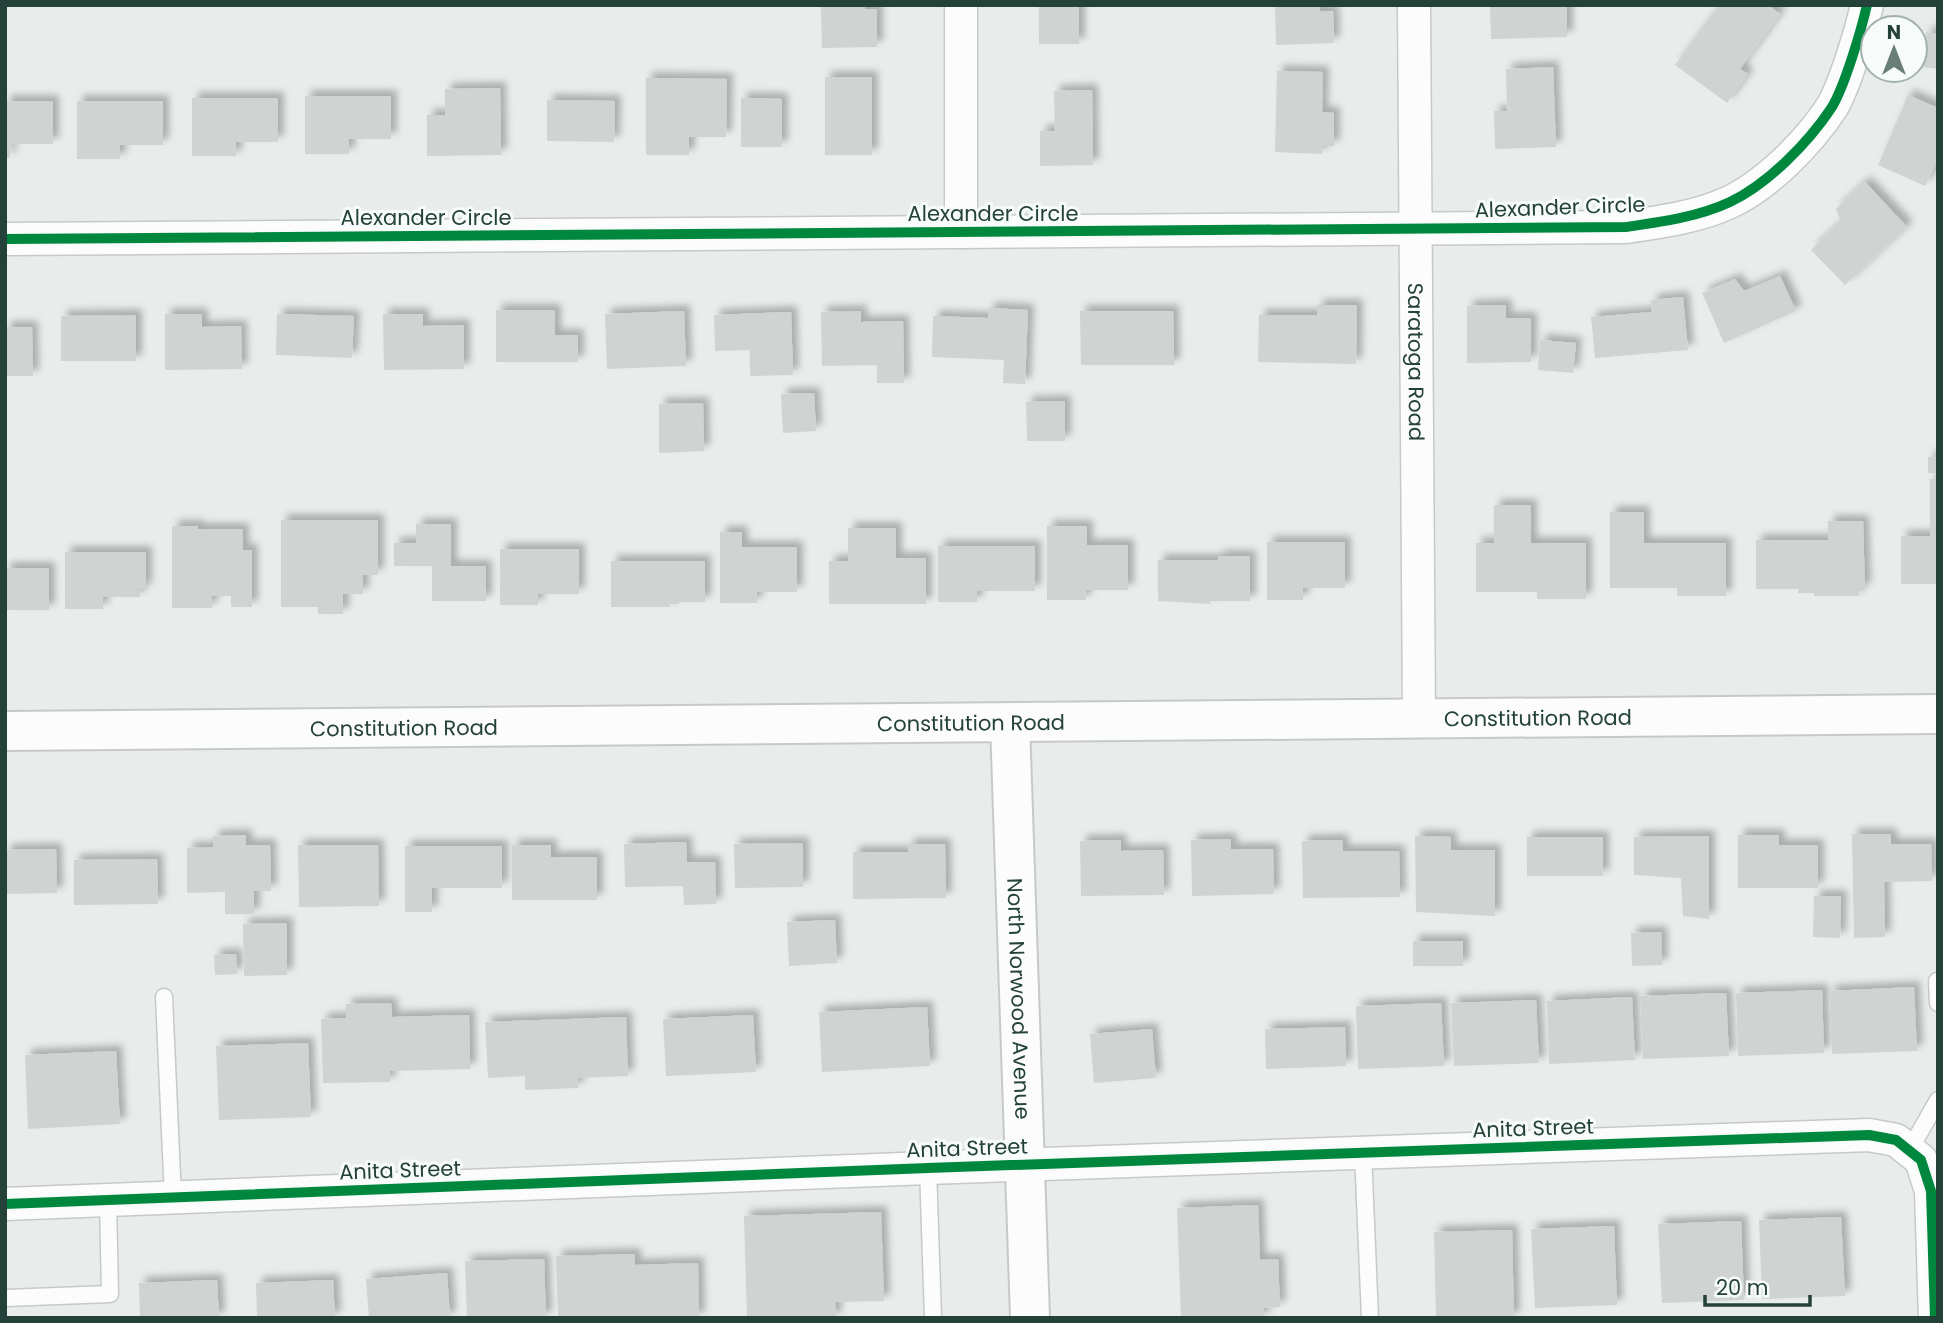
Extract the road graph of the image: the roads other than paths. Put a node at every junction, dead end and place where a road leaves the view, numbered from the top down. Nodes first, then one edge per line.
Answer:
1 (961, 5) edge
2 (1414, 5) edge
3 (1867, 5) edge
4 (1416, 230) junction
5 (961, 232) junction
6 (5, 239) edge
7 (1938, 714) edge
8 (1419, 718) junction
9 (1010, 723) junction
10 (5, 731) edge
11 (1937, 981) edge
12 (164, 997) dead end
13 (1938, 1003) edge
14 (1938, 1100) edge
15 (1363, 1153) junction
16 (1915, 1156) junction
17 (1025, 1165) junction
18 (928, 1168) junction
19 (173, 1198) junction
20 (108, 1200) junction
21 (5, 1204) edge
22 (5, 1298) edge
23 (933, 1318) edge
24 (1030, 1318) edge
25 (1370, 1318) edge
26 (1935, 1318) edge

1 - 5 street
2 - 4 street, Saratoga Road
3 - 4 street, Alexander Circle
4 - 5 street, Alexander Circle
4 - 8 street, Saratoga Road
5 - 6 street, Alexander Circle
7 - 8 street, Constitution Road
8 - 9 street, Constitution Road
9 - 10 street, Constitution Road
9 - 17 street, North Norwood Avenue
11 - 13 lane
12 - 19 lane
14 - 16 lane
15 - 16 street, Anita Street
15 - 17 street, Anita Street
15 - 25 lane
16 - 26 street
17 - 18 street, Anita Street
17 - 24 street, North Norwood Avenue
18 - 19 street, Anita Street
18 - 23 lane
19 - 20 street, Anita Street
20 - 21 street, Anita Street
20 - 22 lane

